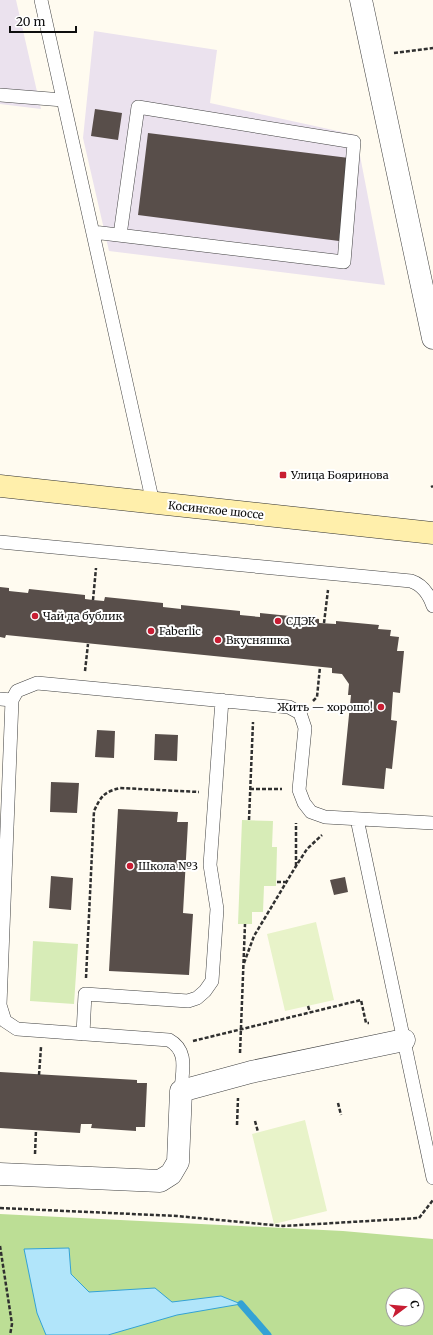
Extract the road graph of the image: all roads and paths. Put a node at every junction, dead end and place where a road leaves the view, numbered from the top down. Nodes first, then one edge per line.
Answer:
1 (41, 0) edge
2 (361, 0) edge
3 (0, 95) edge
4 (63, 100) junction
5 (93, 232) junction
6 (120, 235) junction
7 (433, 338) edge
8 (0, 486) edge
9 (153, 503) junction
10 (433, 533) edge
11 (0, 542) edge
12 (98, 551) junction
13 (329, 574) junction
14 (93, 600) dead end
15 (433, 606) edge
16 (324, 623) dead end
17 (88, 644) dead end
18 (320, 667) dead end
19 (84, 687) junction
20 (6, 699) edge
21 (222, 700) junction
22 (254, 703) junction
23 (300, 713) junction
24 (250, 789) junction
25 (287, 789) dead end
26 (215, 793) junction
27 (357, 819) junction
28 (249, 820) dead end
29 (296, 820) dead end
30 (433, 823) edge
31 (327, 832) dead end
32 (3, 849) edge
33 (296, 866) junction
34 (276, 882) dead end
35 (288, 882) junction
36 (245, 924) dead end
37 (243, 966) junction
38 (85, 994) junction
39 (308, 1006) dead end
40 (310, 1012) junction
41 (399, 1016) junction
42 (241, 1028) junction
43 (42, 1031) junction
44 (83, 1034) junction
45 (404, 1040) junction
46 (178, 1045) junction
47 (39, 1075) dead end
48 (182, 1091) junction
49 (338, 1103) dead end
50 (341, 1115) dead end
51 (255, 1121) dead end
52 (258, 1132) dead end
53 (0, 1174) edge
54 (433, 1178) edge
55 (433, 1200) edge
56 (0, 1208) edge
57 (0, 1246) edge
58 (10, 1335) edge

1 - 4 lane
2 - 7 street
3 - 4 lane
4 - 5 lane
5 - 6 lane
5 - 9 lane
6 - 6 lane
8 - 9 main road, Косинское шоссе
9 - 10 main road, Косинское шоссе
11 - 12 lane
12 - 13 lane
12 - 14 path
13 - 15 lane
13 - 16 path
17 - 19 path
18 - 23 path
19 - 20 lane
19 - 21 lane
20 - 32 lane
21 - 22 lane
21 - 26 lane
22 - 23 lane
22 - 24 path
23 - 27 lane
24 - 25 path
24 - 28 path
26 - 38 path
26 - 38 lane
27 - 30 lane
27 - 41 lane
29 - 33 path
31 - 33 path
32 - 43 lane
33 - 35 path
34 - 35 path
35 - 37 path
36 - 37 path
37 - 42 path
38 - 44 lane
39 - 40 path
40 - 41 path
40 - 42 path
41 - 45 lane
42 - 46 path
43 - 44 lane
43 - 47 path
44 - 46 lane
45 - 48 street
45 - 54 lane
46 - 48 lane
48 - 53 street
49 - 50 path
51 - 52 path
55 - 56 path
57 - 58 path

